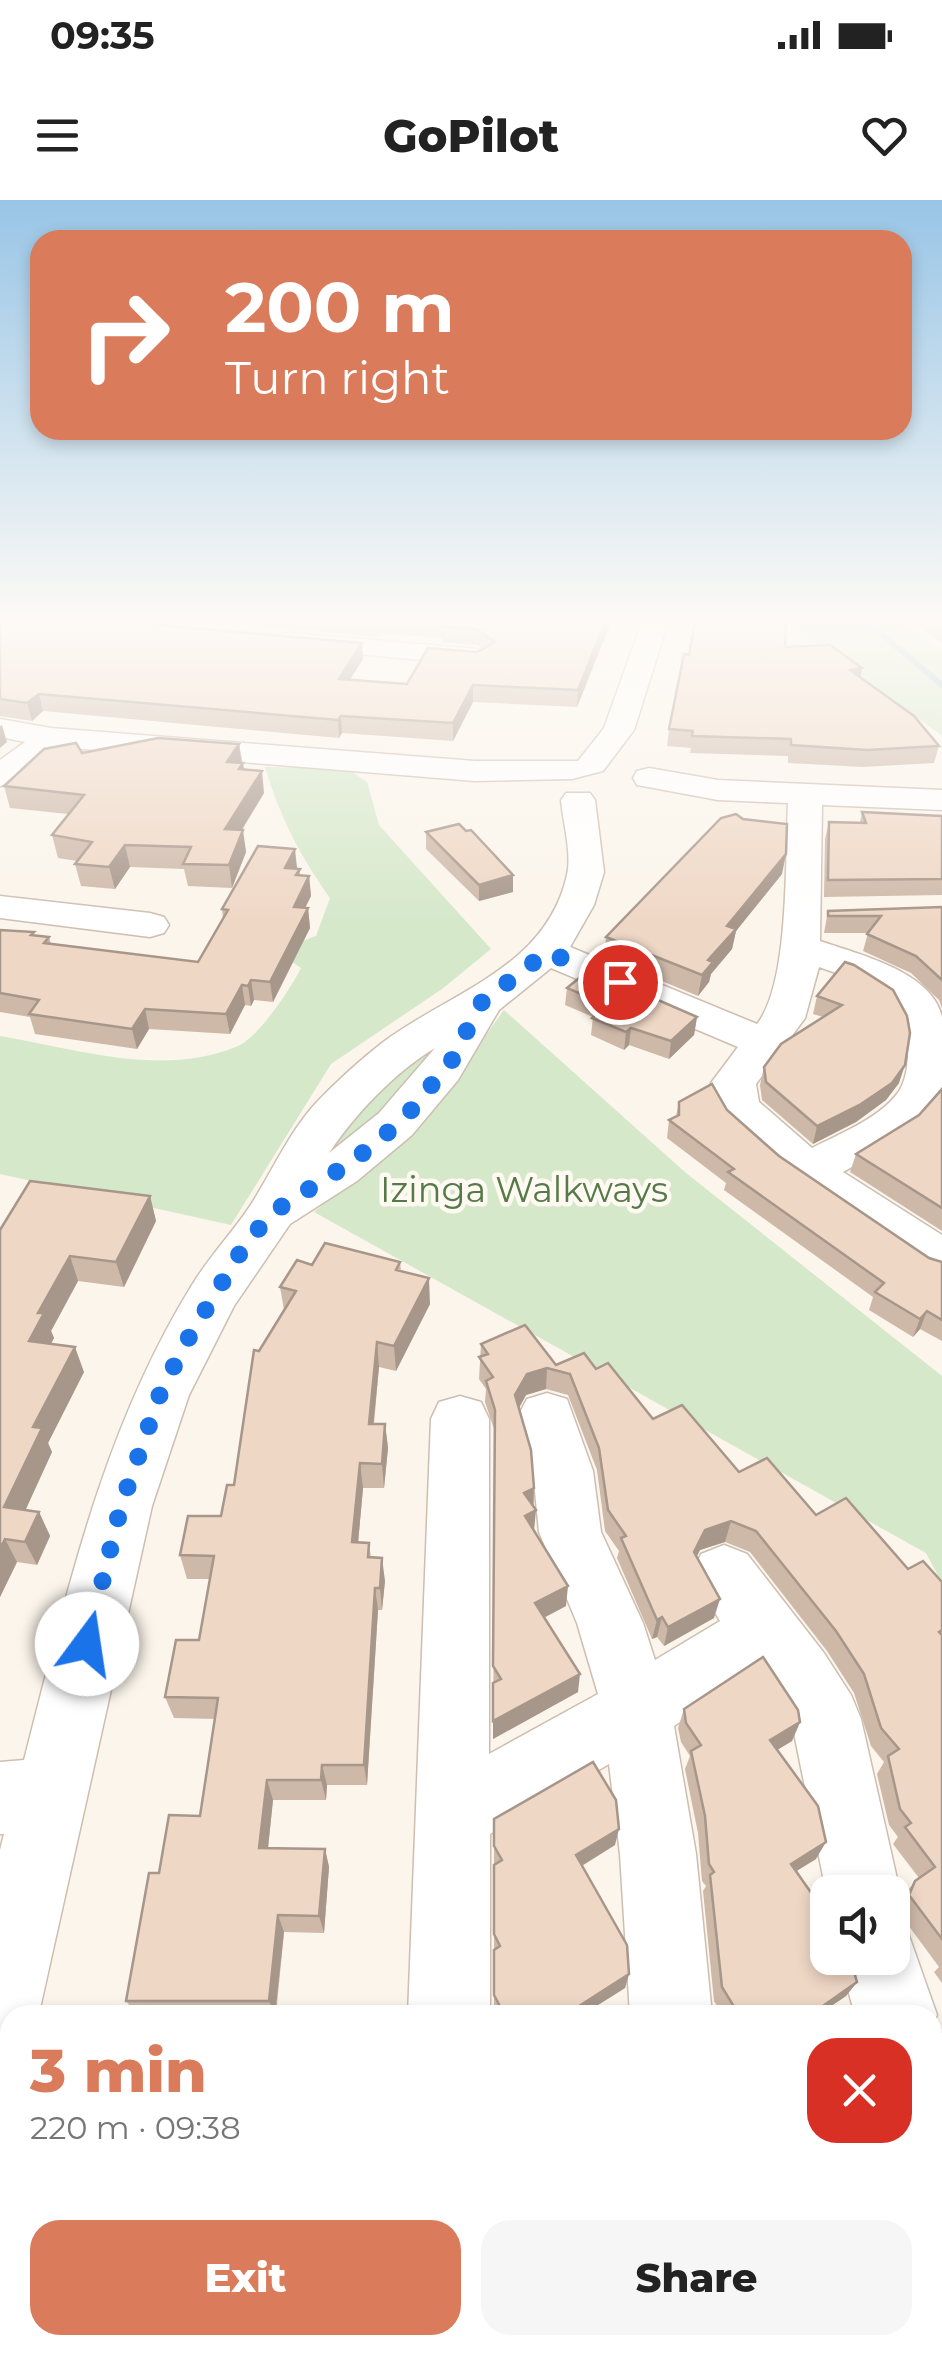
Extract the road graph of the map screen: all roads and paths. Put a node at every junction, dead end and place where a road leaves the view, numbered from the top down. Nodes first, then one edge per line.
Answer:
1 (621, 723) edge
2 (0, 728) edge
3 (50, 737) junction
4 (0, 776) edge
5 (609, 789) junction
6 (804, 796) junction
7 (942, 800) edge
8 (0, 907) edge
9 (814, 924) junction
10 (150, 925) dead end
11 (547, 952) junction
12 (764, 1044) junction
13 (809, 1170) junction
14 (942, 1260) edge
15 (546, 1416) dead end
16 (460, 1419) dead end
17 (724, 1574) dead end
18 (764, 1630) junction
19 (636, 1710) junction
20 (25, 1796) edge
21 (454, 1813) junction
22 (858, 1875) edge
23 (884, 1975) edge
24 (0, 2004) edge
25 (449, 2005) edge
26 (670, 2005) edge
27 (893, 2005) edge

1 - 5 street
2 - 3 street
3 - 4 street
3 - 5 street
5 - 6 street
5 - 11 street
6 - 7 street
6 - 9 street
8 - 10 street
9 - 12 street
9 - 13 street
11 - 12 street
11 - 20 street
12 - 13 street
13 - 14 street
15 - 19 street
16 - 21 street
17 - 18 street
18 - 19 street
18 - 22 street
19 - 21 street
19 - 26 street
20 - 24 street
21 - 25 street
23 - 27 street

